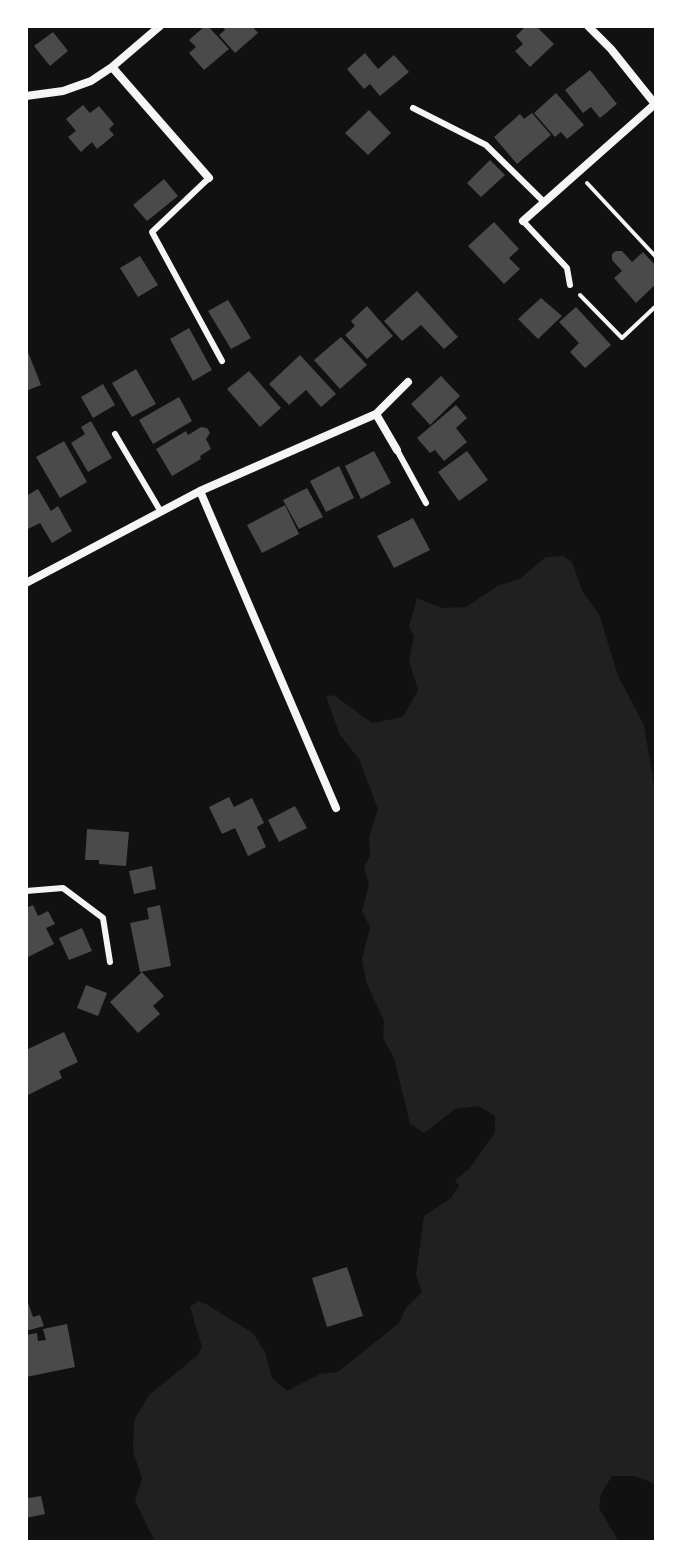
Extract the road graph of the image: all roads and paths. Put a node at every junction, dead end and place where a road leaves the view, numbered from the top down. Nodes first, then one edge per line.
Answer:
1 (160, 26) edge
2 (588, 26) edge
3 (112, 67) junction
4 (26, 96) edge
5 (656, 104) edge
6 (413, 108) dead end
7 (577, 172) junction
8 (209, 178) joint
9 (544, 202) junction
10 (523, 221) joint
11 (656, 257) edge
12 (570, 285) joint
13 (656, 306) edge
14 (222, 361) dead end
15 (408, 382) dead end
16 (376, 414) junction
17 (115, 434) dead end
18 (397, 450) joint
19 (200, 491) junction
20 (426, 503) dead end
21 (161, 512) junction
22 (26, 583) edge
23 (336, 808) dead end
24 (26, 891) edge
25 (110, 962) dead end

1 - 3 street
2 - 5 street
3 - 4 street
3 - 8 street
5 - 7 street
6 - 9 lane
7 - 9 street
7 - 11 path
8 - 14 lane
9 - 10 street
10 - 12 lane
12 - 13 path
15 - 16 street
16 - 18 street
16 - 19 street
17 - 21 lane
18 - 20 lane
19 - 21 street
19 - 23 street
21 - 22 street
24 - 25 lane

